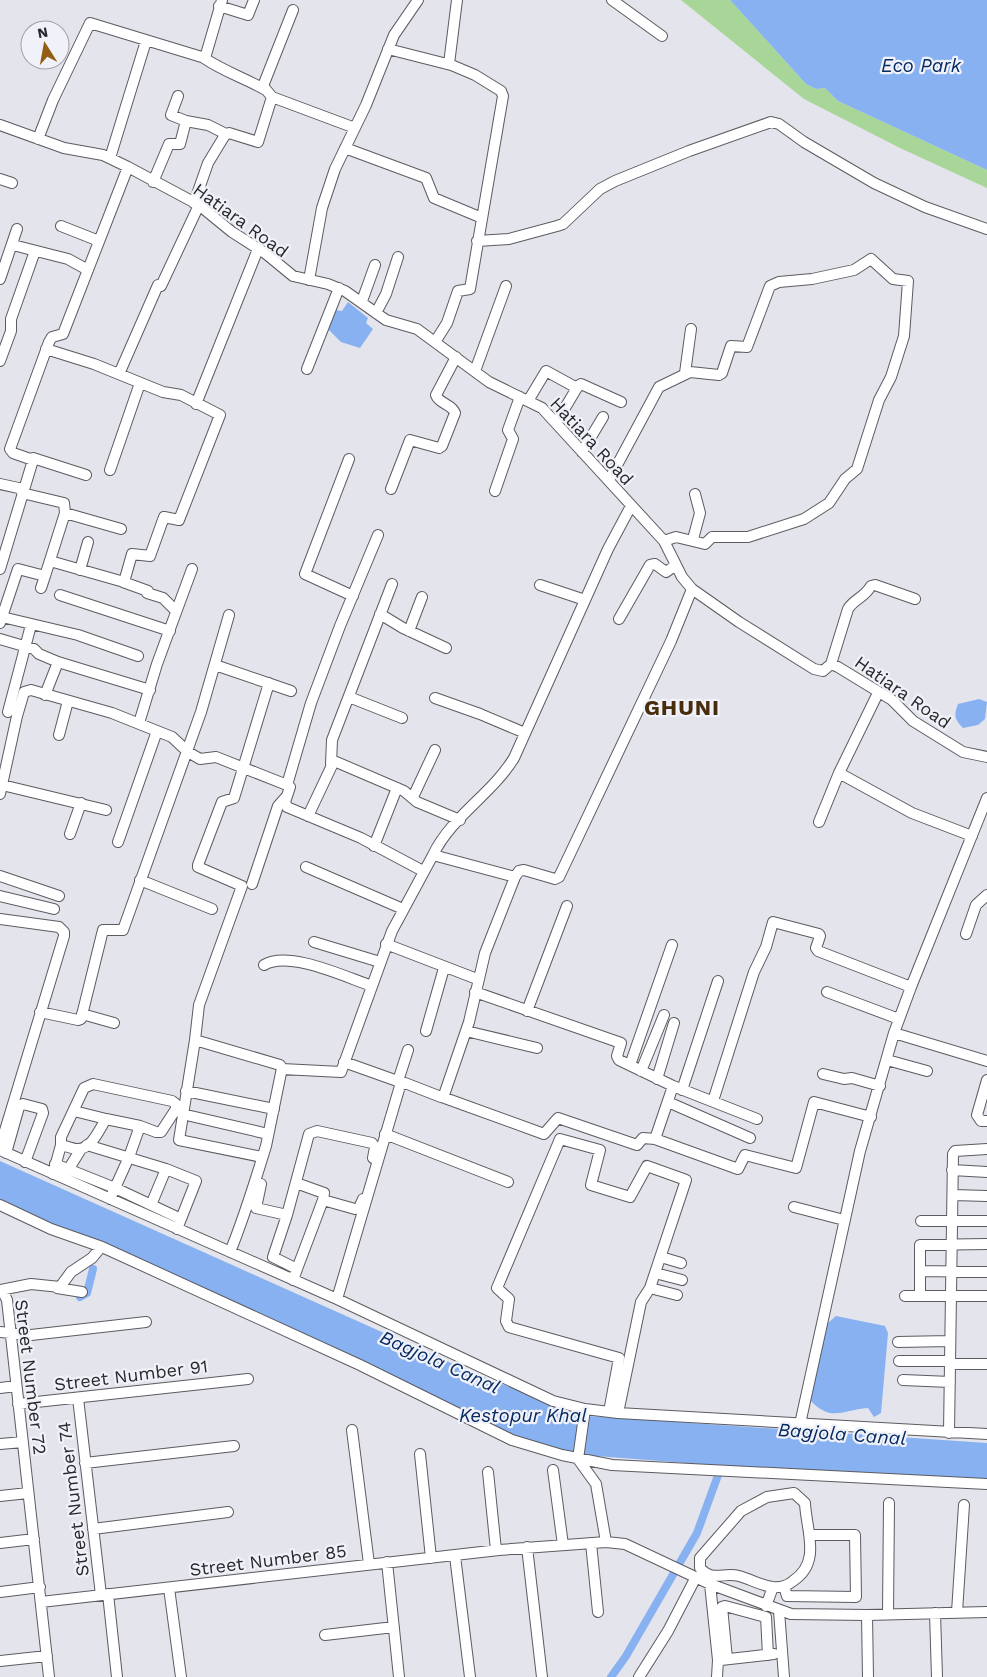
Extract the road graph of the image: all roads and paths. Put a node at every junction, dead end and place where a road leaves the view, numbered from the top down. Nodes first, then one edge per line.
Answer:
1 (254, 0) edge
2 (418, 0) edge
3 (456, 0) edge
4 (612, 0) edge
5 (220, 3) edge
6 (293, 10) dead end
7 (662, 36) dead end
8 (146, 41) junction
9 (388, 49) junction
10 (204, 58) junction
11 (451, 66) junction
12 (264, 89) junction
13 (178, 96) dead end
14 (272, 97) junction
15 (186, 121) junction
16 (0, 125) edge
17 (355, 128) junction
18 (226, 134) junction
19 (38, 139) junction
20 (345, 148) junction
21 (110, 158) junction
22 (128, 167) junction
23 (0, 179) edge
24 (153, 182) junction
25 (12, 183) dead end
26 (197, 204) junction
27 (482, 218) junction
28 (61, 226) dead end
29 (987, 229) edge
30 (18, 230) dead end
31 (478, 241) junction
32 (99, 242) junction
33 (12, 245) junction
34 (258, 249) junction
35 (35, 251) junction
36 (398, 257) dead end
37 (375, 265) dead end
38 (88, 270) junction
39 (0, 279) edge
40 (309, 280) junction
41 (506, 286) dead end
42 (339, 288) junction
43 (362, 301) junction
44 (376, 313) junction
45 (691, 329) dead end
46 (435, 342) junction
47 (46, 349) junction
48 (456, 357) junction
49 (0, 360) edge
50 (307, 369) dead end
51 (475, 371) junction
52 (686, 373) junction
53 (119, 374) junction
54 (140, 383) junction
55 (577, 388) junction
56 (524, 399) junction
57 (621, 402) dead end
58 (196, 404) junction
59 (603, 417) dead end
60 (556, 423) junction
61 (582, 452) junction
62 (32, 458) junction
63 (349, 459) dead end
64 (110, 470) dead end
65 (86, 474) dead end
66 (609, 480) junction
67 (0, 484) edge
68 (391, 489) dead end
69 (495, 490) dead end
70 (23, 491) junction
71 (695, 494) dead end
72 (631, 506) junction
73 (65, 513) junction
74 (121, 529) dead end
75 (378, 536) dead end
76 (693, 539) junction
77 (664, 541) junction
78 (88, 542) dead end
79 (50, 560) junction
80 (676, 565) junction
81 (192, 569) dead end
82 (0, 570) edge
83 (80, 570) junction
84 (45, 576) junction
85 (123, 582) junction
86 (392, 584) dead end
87 (540, 585) dead end
88 (41, 588) dead end
89 (692, 589) junction
90 (60, 595) dead end
91 (353, 596) junction
92 (422, 597) dead end
93 (914, 599) dead end
94 (585, 600) junction
95 (176, 611) junction
96 (380, 614) junction
97 (229, 615) dead end
98 (619, 619) dead end
99 (1, 620) edge
100 (31, 625) junction
101 (170, 631) junction
102 (409, 631) junction
103 (0, 639) edge
104 (25, 646) junction
105 (446, 648) dead end
106 (138, 656) dead end
107 (58, 662) junction
108 (830, 664) junction
109 (215, 665) junction
110 (269, 683) junction
111 (150, 690) junction
112 (291, 692) dead end
113 (878, 693) junction
114 (45, 694) junction
115 (349, 697) junction
116 (434, 698) dead end
117 (68, 701) junction
118 (8, 712) edge
119 (402, 718) dead end
120 (139, 723) junction
121 (156, 731) junction
122 (525, 733) junction
123 (58, 735) dead end
124 (5, 744) edge
125 (434, 750) dead end
126 (187, 751) junction
127 (987, 757) edge
128 (331, 764) junction
129 (243, 768) junction
130 (839, 772) junction
131 (288, 784) junction
132 (397, 788) junction
133 (1, 790) edge
134 (286, 797) junction
135 (413, 797) junction
136 (987, 798) edge
137 (81, 803) junction
138 (106, 810) dead end
139 (308, 816) junction
140 (460, 820) junction
141 (819, 822) dead end
142 (70, 834) dead end
143 (972, 836) junction
144 (118, 842) dead end
145 (374, 846) junction
146 (433, 855) junction
147 (306, 867) dead end
148 (423, 871) junction
149 (0, 876) edge
150 (515, 878) junction
151 (140, 880) junction
152 (252, 884) dead end
153 (987, 895) edge
154 (0, 896) edge
155 (59, 896) dead end
156 (567, 906) dead end
157 (54, 909) dead end
158 (212, 909) dead end
159 (403, 909) junction
160 (0, 919) edge
161 (966, 934) dead end
162 (314, 942) dead end
163 (386, 944) junction
164 (672, 945) dead end
165 (380, 962) junction
166 (264, 965) dead end
167 (444, 968) junction
168 (477, 979) junction
169 (718, 980) dead end
170 (372, 986) junction
171 (911, 987) junction
172 (475, 992) junction
173 (827, 992) dead end
174 (527, 1011) junction
175 (40, 1012) junction
176 (82, 1014) junction
177 (664, 1015) dead end
178 (899, 1020) junction
179 (114, 1023) dead end
180 (674, 1023) dead end
181 (426, 1031) dead end
182 (466, 1031) junction
183 (894, 1033) junction
184 (195, 1040) junction
185 (537, 1048) dead end
186 (408, 1050) dead end
187 (887, 1060) junction
188 (987, 1061) edge
189 (344, 1062) junction
190 (630, 1065) junction
191 (282, 1070) junction
192 (641, 1071) junction
193 (927, 1071) dead end
194 (823, 1074) dead end
195 (657, 1078) junction
196 (987, 1080) edge
197 (400, 1082) junction
198 (880, 1086) junction
199 (678, 1088) junction
200 (186, 1090) junction
201 (442, 1097) junction
202 (668, 1102) junction
203 (713, 1102) junction
204 (274, 1109) junction
205 (74, 1111) junction
206 (182, 1114) junction
207 (871, 1117) junction
208 (106, 1119) junction
209 (757, 1119) dead end
210 (987, 1121) edge
211 (140, 1126) junction
212 (268, 1134) junction
213 (385, 1134) junction
214 (655, 1138) junction
215 (750, 1138) dead end
216 (61, 1145) junction
217 (84, 1147) junction
218 (987, 1149) edge
219 (2, 1150) edge
220 (129, 1157) junction
221 (262, 1158) junction
222 (25, 1162) junction
223 (54, 1169) junction
224 (166, 1169) junction
225 (68, 1170) junction
226 (952, 1170) junction
227 (987, 1172) edge
228 (262, 1176) dead end
229 (508, 1182) dead end
230 (296, 1183) junction
231 (115, 1188) junction
232 (953, 1195) junction
233 (987, 1196) edge
234 (110, 1199) junction
235 (323, 1200) junction
236 (0, 1205) edge
237 (151, 1205) junction
238 (794, 1207) dead end
239 (287, 1215) junction
240 (844, 1220) junction
241 (952, 1220) junction
242 (921, 1221) dead end
243 (987, 1221) edge
244 (179, 1224) junction
245 (952, 1244) junction
246 (987, 1244) edge
247 (101, 1247) junction
248 (230, 1252) junction
249 (273, 1257) junction
250 (661, 1257) junction
251 (681, 1263) dead end
252 (268, 1269) junction
253 (297, 1269) junction
254 (920, 1271) junction
255 (950, 1271) junction
256 (987, 1272) edge
257 (655, 1273) junction
258 (293, 1280) junction
259 (682, 1280) dead end
260 (58, 1288) junction
261 (650, 1288) junction
262 (1, 1290) edge
263 (82, 1292) dead end
264 (676, 1295) dead end
265 (905, 1296) dead end
266 (920, 1296) junction
267 (950, 1296) junction
268 (987, 1296) edge
269 (336, 1299) junction
270 (146, 1322) dead end
271 (5, 1332) edge
272 (950, 1341) junction
273 (898, 1342) dead end
274 (623, 1359) junction
275 (899, 1361) dead end
276 (949, 1362) junction
277 (987, 1364) edge
278 (248, 1378) dead end
279 (903, 1380) dead end
280 (950, 1382) junction
281 (16, 1386) junction
282 (0, 1388) edge
283 (78, 1398) junction
284 (18, 1404) junction
285 (613, 1413) junction
286 (584, 1415) junction
287 (800, 1424) junction
288 (352, 1430) dead end
289 (949, 1433) junction
290 (987, 1434) edge
291 (23, 1442) junction
292 (0, 1444) edge
293 (234, 1446) dead end
294 (420, 1454) dead end
295 (578, 1457) junction
296 (86, 1463) junction
297 (553, 1470) dead end
298 (488, 1472) dead end
299 (987, 1484) edge
300 (28, 1493) junction
301 (0, 1496) edge
302 (889, 1503) dead end
303 (964, 1505) dead end
304 (228, 1512) dead end
305 (93, 1529) junction
306 (811, 1535) junction
307 (34, 1539) junction
308 (606, 1542) junction
309 (0, 1543) edge
310 (591, 1543) junction
311 (562, 1545) junction
312 (527, 1547) junction
313 (497, 1550) junction
314 (455, 1556) junction
315 (431, 1558) junction
316 (387, 1562) junction
317 (369, 1564) junction
318 (692, 1576) junction
319 (709, 1581) junction
320 (40, 1587) junction
321 (773, 1587) junction
322 (169, 1588) junction
323 (785, 1591) junction
324 (0, 1592) edge
325 (104, 1595) junction
326 (41, 1602) junction
327 (766, 1606) junction
328 (780, 1611) junction
329 (598, 1612) dead end
330 (957, 1612) junction
331 (987, 1612) edge
332 (936, 1613) junction
333 (888, 1614) junction
334 (867, 1615) junction
335 (394, 1627) junction
336 (325, 1635) dead end
337 (782, 1654) junction
338 (768, 1655) junction
339 (47, 1656) junction
340 (722, 1659) junction
341 (0, 1661) edge
342 (49, 1677) edge
343 (117, 1677) edge
344 (181, 1677) edge
345 (399, 1677) edge
346 (470, 1677) edge
347 (542, 1677) edge
348 (640, 1677) edge
349 (717, 1677) edge
350 (784, 1677) edge
351 (868, 1677) edge
352 (937, 1677) edge

1 - 5 street
2 - 9 street
3 - 11 street
4 - 7 street
5 - 10 street
6 - 12 street
8 - 10 street
8 - 19 street
8 - 21 street
9 - 11 street
9 - 17 street
10 - 12 street
11 - 27 street
12 - 14 street
13 - 15 street
14 - 17 street
14 - 18 street
15 - 18 street
15 - 24 street
16 - 19 street, Hatiara Road
17 - 20 street
18 - 26 street
19 - 21 street, Hatiara Road
20 - 27 street
20 - 40 street
21 - 22 street, Hatiara Road
22 - 24 street, Hatiara Road
22 - 32 street
23 - 25 street
24 - 26 street, Hatiara Road
26 - 34 street, Hatiara Road
26 - 53 street
27 - 31 street
28 - 32 street
29 - 31 street
30 - 33 street
31 - 46 street
32 - 38 street
33 - 35 street
33 - 39 street
34 - 40 street, Hatiara Road
34 - 58 street
35 - 38 street
35 - 49 street
36 - 44 street
37 - 43 street
38 - 47 street
40 - 42 street, Hatiara Road
41 - 51 street
42 - 43 street, Hatiara Road
42 - 50 street
43 - 44 street, Hatiara Road
44 - 46 street, Hatiara Road
45 - 52 street
46 - 48 street, Hatiara Road
47 - 53 street
47 - 62 street
48 - 51 street, Hatiara Road
48 - 68 street
51 - 56 street, Hatiara Road
52 - 66 street
52 - 76 street
53 - 54 street
54 - 58 street
54 - 64 street
55 - 56 street
55 - 57 street
55 - 60 street
56 - 60 street, Hatiara Road
56 - 69 street
58 - 85 street
59 - 61 street
60 - 61 street, Hatiara Road
61 - 66 street, Hatiara Road
62 - 65 street
62 - 70 street
63 - 91 street
66 - 72 street, Hatiara Road
67 - 70 street
70 - 73 street
70 - 82 street
71 - 76 street
72 - 77 street, Hatiara Road
72 - 94 street
73 - 74 street
73 - 79 street
75 - 91 street
76 - 77 street
77 - 80 street, Hatiara Road
78 - 83 street
79 - 83 street
79 - 84 street
80 - 89 street, Hatiara Road
80 - 98 street
81 - 95 street
83 - 85 street
84 - 88 street
84 - 99 street
85 - 95 street
86 - 96 street
87 - 94 street
89 - 108 street, Hatiara Road
89 - 150 street
90 - 101 street
91 - 131 street
92 - 102 street
93 - 108 street
94 - 122 street
95 - 101 street
96 - 102 street
96 - 115 street
97 - 109 street
99 - 100 street
100 - 104 street
100 - 106 street
101 - 111 street
102 - 105 street
103 - 104 street
104 - 107 street
104 - 118 street
107 - 111 street
107 - 114 street
108 - 113 street, Hatiara Road
109 - 110 street
109 - 126 street
110 - 112 street
110 - 129 street
111 - 120 street
113 - 127 street, Hatiara Road
113 - 130 street
114 - 117 street
114 - 118 street
115 - 119 street
115 - 128 street
116 - 122 street
117 - 120 street
117 - 123 street
118 - 124 street
120 - 121 street
121 - 126 street
121 - 144 street
122 - 140 street
124 - 133 street
125 - 135 street
126 - 129 street
126 - 151 street
128 - 132 street
128 - 139 street
129 - 131 street
129 - 184 street
130 - 141 street
130 - 143 street
131 - 134 street
132 - 135 street
132 - 145 street
133 - 137 street
134 - 139 street
134 - 152 street
135 - 140 street
136 - 143 street
137 - 138 street
137 - 142 street
139 - 145 street
140 - 146 street
143 - 171 street
145 - 148 street
146 - 148 street
146 - 150 street
147 - 159 street
148 - 159 street
149 - 155 street
150 - 168 street
151 - 158 street
151 - 176 street
153 - 161 street
154 - 157 street
156 - 174 street
159 - 163 street
160 - 175 street
162 - 165 street
163 - 165 street
163 - 167 street
164 - 190 street
165 - 170 street
166 - 170 street
167 - 168 street
167 - 181 street
168 - 172 street
169 - 199 street
170 - 189 street
171 - 178 street
171 - 203 street
172 - 174 street
172 - 182 street
173 - 178 street
174 - 190 street
175 - 176 street
175 - 219 street
176 - 179 street
177 - 192 street
178 - 183 street
180 - 195 street
182 - 185 street
182 - 201 street
183 - 187 street
183 - 188 street
184 - 191 street
184 - 200 street
186 - 197 street
187 - 193 street
187 - 198 street
189 - 191 street
189 - 197 street
190 - 192 street
191 - 204 street
192 - 195 street
194 - 198 street
195 - 199 street
196 - 210 street
197 - 201 street
197 - 213 street
198 - 207 street
199 - 202 street
199 - 203 street
200 - 204 street
200 - 206 street
201 - 214 street
202 - 214 street
202 - 215 street
203 - 209 street
204 - 212 street
205 - 208 street
205 - 211 street
205 - 216 street
206 - 212 street
206 - 221 street
207 - 214 street
207 - 240 street
208 - 211 street
208 - 217 street
211 - 220 street
212 - 221 street
213 - 229 street
213 - 269 street
216 - 217 street
216 - 223 street
217 - 220 street
217 - 225 street
218 - 226 street
219 - 222 street
219 - 222 street
220 - 224 street
220 - 231 street
221 - 248 street
222 - 223 street
223 - 225 street
223 - 234 street
224 - 237 street
224 - 244 street
225 - 231 street
226 - 227 street
226 - 232 street
228 - 239 street
230 - 235 street
230 - 235 street
230 - 239 street
231 - 234 street
231 - 237 street
232 - 233 street
232 - 241 street
234 - 244 street
235 - 253 street
236 - 247 street
237 - 244 street
238 - 240 street
239 - 249 street
240 - 287 street
241 - 242 street
241 - 243 street
241 - 245 street
244 - 248 street
245 - 246 street
245 - 254 street
245 - 255 street
247 - 260 street
247 - 295 street
248 - 252 street
249 - 252 street
249 - 253 street
250 - 251 street
250 - 257 street
250 - 274 street
252 - 258 street
253 - 258 street
254 - 255 street
254 - 266 street
255 - 256 street
255 - 267 street
257 - 259 street
257 - 261 street
258 - 269 street
260 - 262 street
260 - 263 street
261 - 264 street
261 - 274 street
262 - 271 street, Street Number 72
265 - 266 street
266 - 267 street
267 - 268 street
267 - 272 street
269 - 286 street
270 - 271 street
271 - 281 street, Street Number 72
272 - 273 street
272 - 276 street
274 - 285 street
275 - 276 street
276 - 277 street
276 - 280 street
278 - 283 street, Street Number 91
279 - 280 street
280 - 289 street
281 - 282 street
281 - 284 street, Street Number 72
283 - 284 street, Street Number 91
283 - 296 street, Street Number 74
284 - 291 street, Street Number 72
285 - 286 street
285 - 287 street
286 - 295 street
287 - 289 street
288 - 317 street
289 - 290 street
291 - 292 street
291 - 300 street, Street Number 72
293 - 296 street
294 - 315 street
295 - 299 street
295 - 308 street
296 - 305 street, Street Number 74
297 - 311 street
298 - 313 street
300 - 301 street
300 - 307 street, Street Number 72
302 - 333 street
303 - 330 street
304 - 305 street
305 - 325 street, Street Number 74
306 - 319 street
306 - 323 street
306 - 323 street
307 - 309 street
307 - 320 street, Street Number 72
308 - 310 street, Street Number 85
308 - 318 street, Street Number 85
310 - 311 street, Street Number 85
310 - 329 street
311 - 312 street, Street Number 85
312 - 313 street, Street Number 85
312 - 347 street
313 - 314 street, Street Number 85
314 - 315 street, Street Number 85
314 - 346 street
315 - 316 street, Street Number 85
316 - 317 street, Street Number 85
316 - 335 street
317 - 322 street, Street Number 85
318 - 319 street, Street Number 85
318 - 348 street
319 - 321 street
319 - 327 street, Street Number 85
319 - 340 street
320 - 324 street
320 - 326 street, Street Number 72
321 - 323 street
321 - 327 street
322 - 325 street, Street Number 85
322 - 344 street
323 - 328 street
325 - 326 street, Street Number 85
325 - 343 street, Street Number 74
326 - 339 street, Street Number 72
327 - 328 street, Street Number 85
328 - 334 street, Street Number 85
328 - 337 street
330 - 331 street, Street Number 85
330 - 332 street, Street Number 85
332 - 333 street, Street Number 85
332 - 352 street
333 - 334 street, Street Number 85
334 - 351 street
335 - 336 street
335 - 345 street
337 - 338 street
337 - 350 street
338 - 340 street
338 - 340 street
339 - 341 street
339 - 342 street, Street Number 72
340 - 349 street

